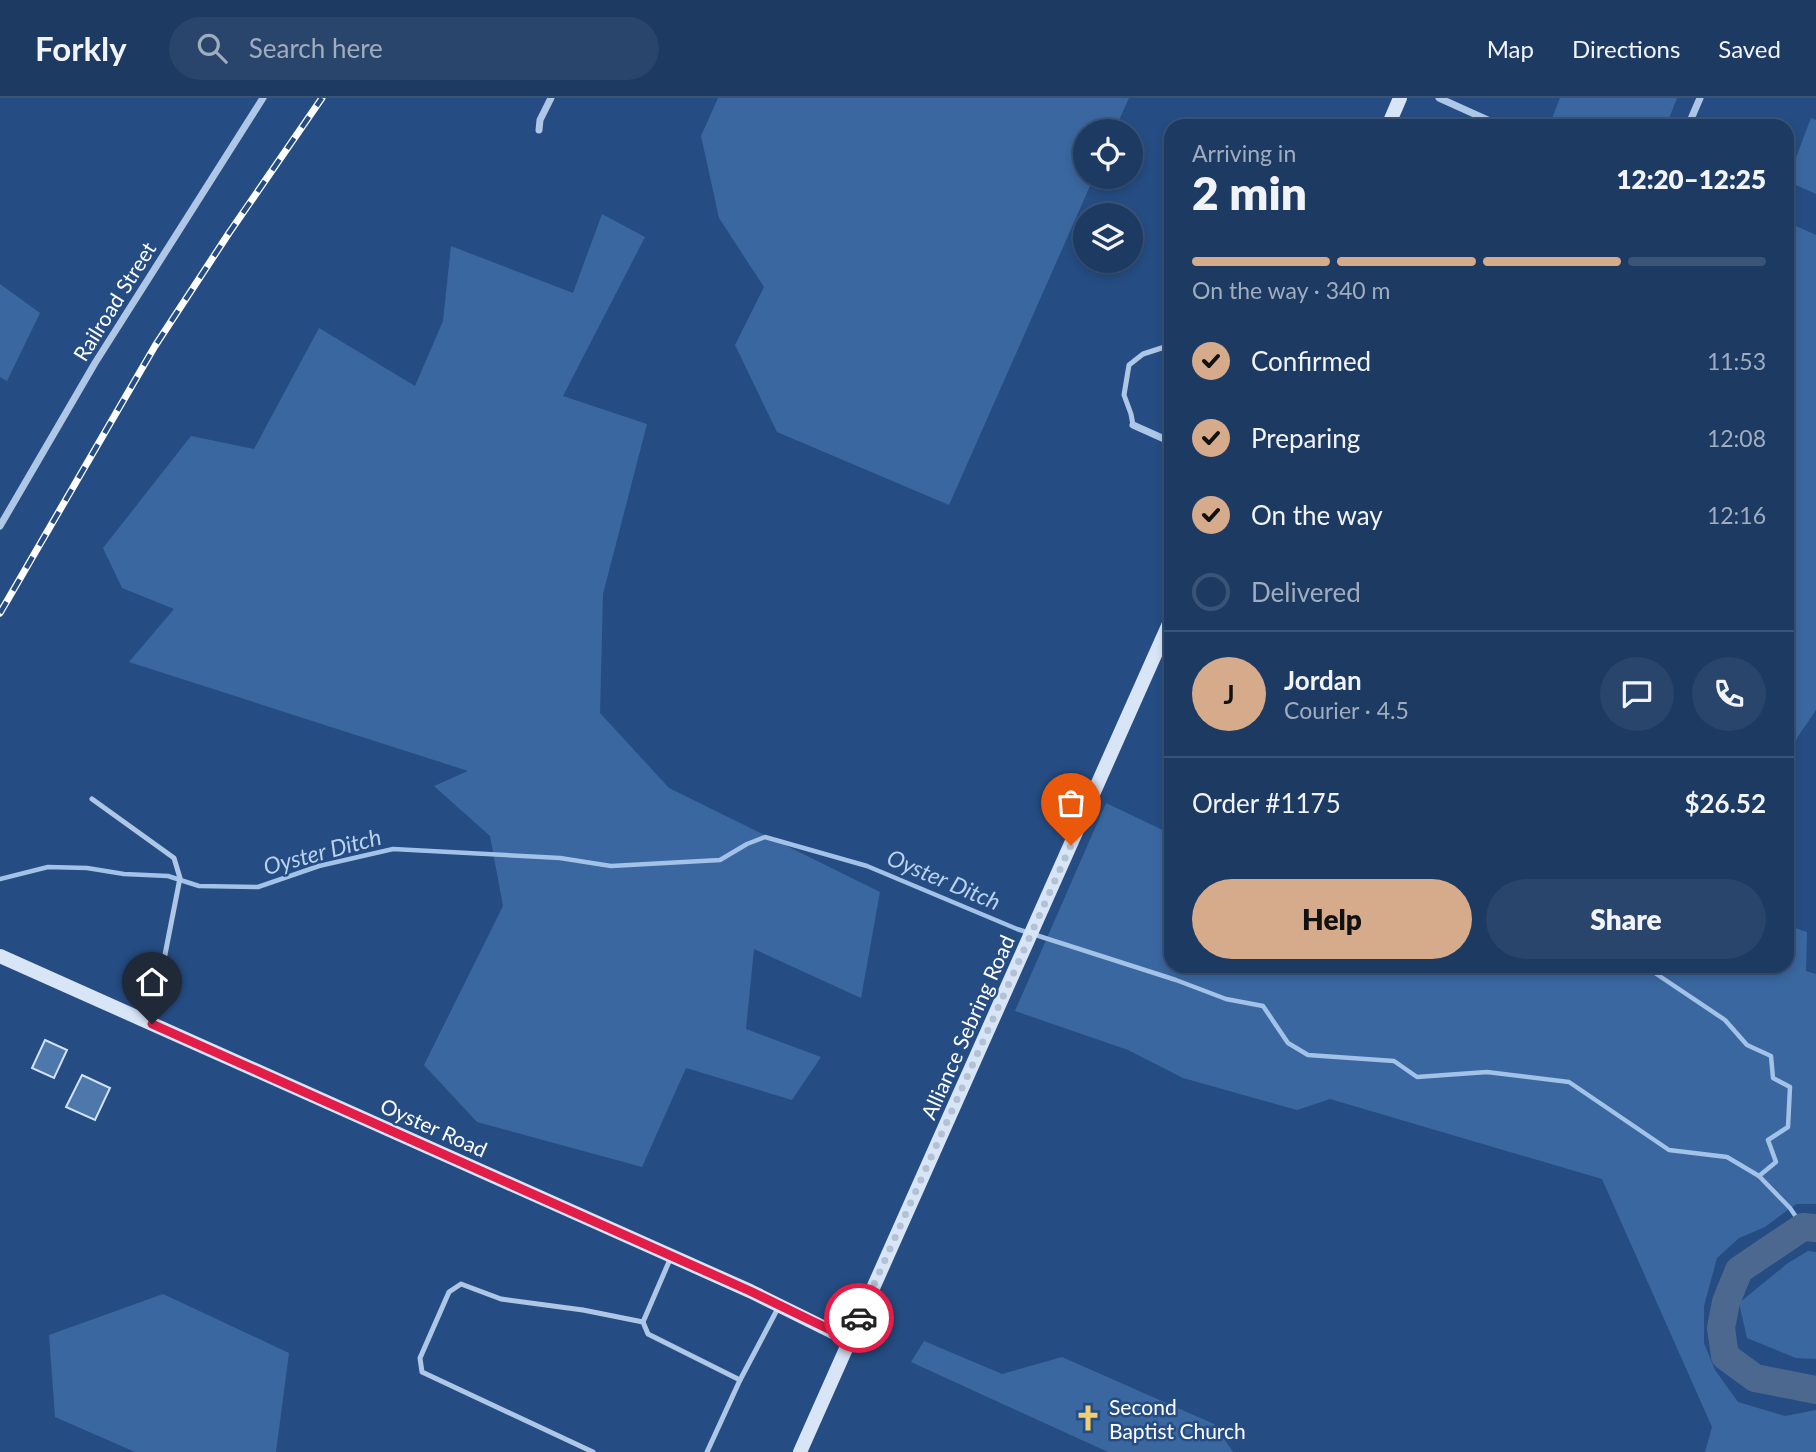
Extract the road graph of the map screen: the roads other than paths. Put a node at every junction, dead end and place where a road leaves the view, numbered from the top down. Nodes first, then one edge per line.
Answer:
1 (264, 98) edge
2 (551, 98) edge
3 (1400, 98) edge
4 (1439, 98) edge
5 (1700, 98) edge
6 (1391, 119) edge
7 (1486, 119) edge
8 (1691, 119) edge
9 (539, 130) dead end
10 (1164, 347) edge
11 (1133, 425) joint
12 (1164, 439) edge
13 (0, 526) edge
14 (1164, 635) edge
15 (92, 799) dead end
16 (0, 956) edge
17 (152, 1024) junction
18 (671, 1256) junction
19 (779, 1305) junction
20 (643, 1322) junction
21 (849, 1339) junction
22 (740, 1380) junction
23 (593, 1452) edge
24 (707, 1452) edge
25 (800, 1452) edge

1 - 13 street, Railroad Street
2 - 9 street
3 - 6 street
4 - 7 street
5 - 8 street
10 - 11 lane
11 - 12 street
14 - 21 street, Alliance Sebring Road
15 - 17 lane
16 - 17 street, Oyster Road
17 - 18 street, Oyster Road
18 - 19 street, Oyster Road
18 - 20 lane
19 - 21 street, Oyster Road
19 - 22 lane
20 - 22 lane
20 - 23 lane
21 - 25 street, Alliance Sebring Road
22 - 24 lane

